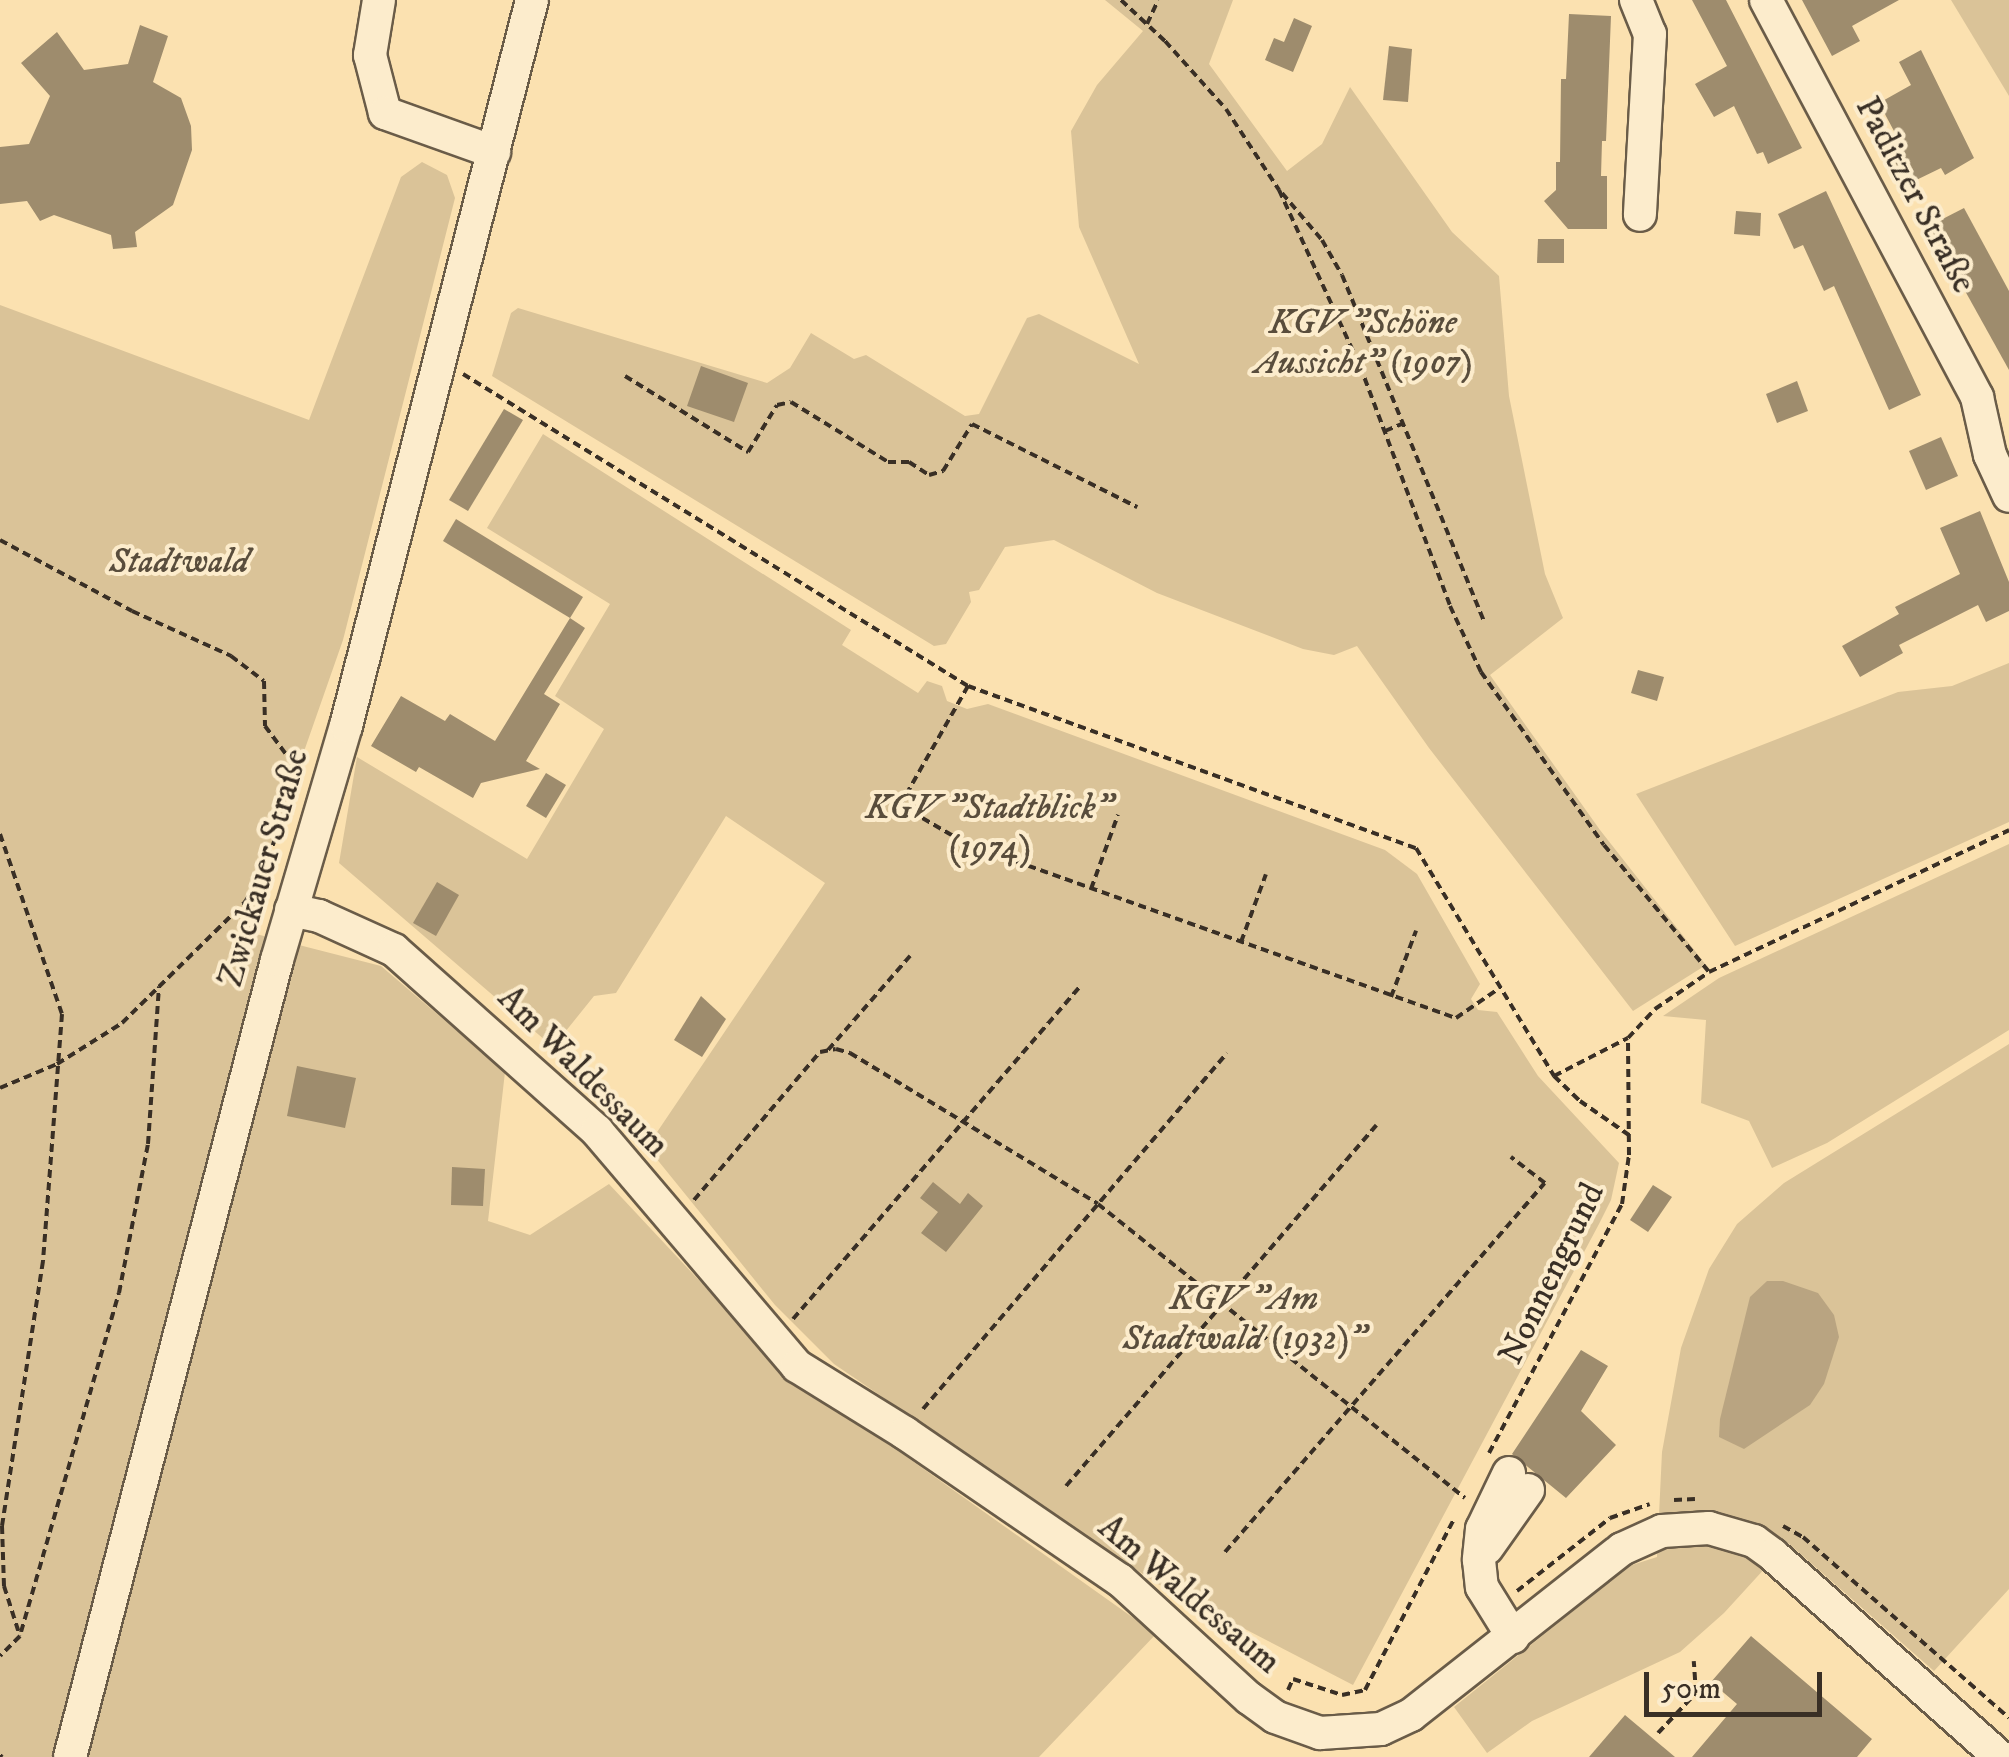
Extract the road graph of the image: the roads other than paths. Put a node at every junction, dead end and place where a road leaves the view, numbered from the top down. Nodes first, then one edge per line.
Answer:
1 (378, 0) edge
2 (532, 0) edge
3 (1636, 0) edge
4 (1766, 0) edge
5 (494, 152) junction
6 (1640, 215) dead end
7 (1977, 397) junction
8 (2009, 410) edge
9 (2009, 496) edge
10 (291, 910) junction
11 (1508, 1473) road end
12 (1513, 1637) junction
13 (70, 1757) edge
14 (2000, 1757) edge

1 - 5 street
2 - 5 street, Zwickauer Straße
3 - 6 street
4 - 7 street, Paditzer Straße
5 - 10 street, Zwickauer Straße
7 - 8 street
7 - 9 street, Paditzer Straße
10 - 12 street, Am Waldessaum
10 - 13 street, Zwickauer Straße
11 - 12 street
12 - 14 street, Am Waldessaum

